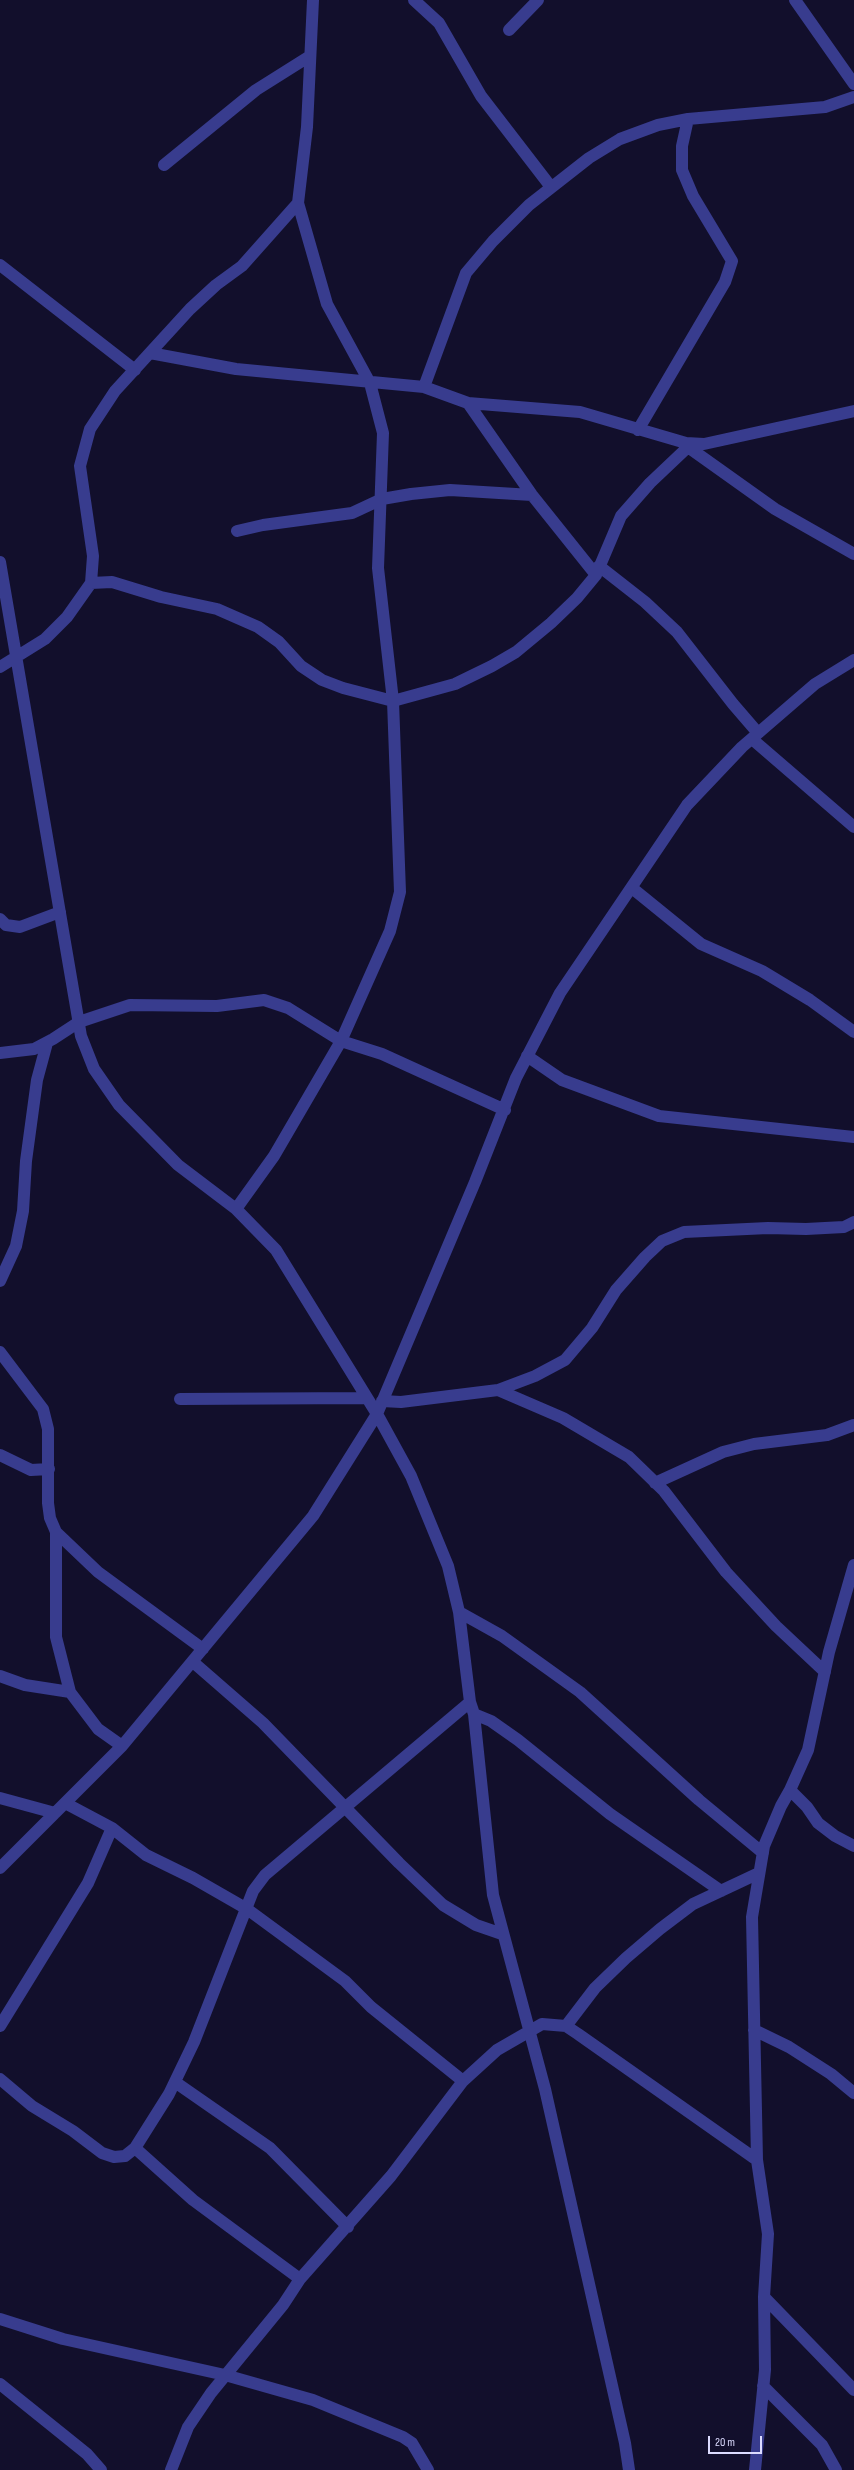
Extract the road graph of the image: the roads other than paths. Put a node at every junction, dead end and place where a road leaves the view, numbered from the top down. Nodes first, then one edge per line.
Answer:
1 (313, 0) edge
2 (414, 0) edge
3 (538, 0) edge
4 (795, 0) edge
5 (509, 30) dead end
6 (310, 56) junction
7 (854, 84) edge
8 (854, 97) edge
9 (688, 119) junction
10 (164, 165) dead end
11 (551, 187) junction
12 (298, 203) junction
13 (0, 265) edge
14 (150, 353) junction
15 (134, 370) junction
16 (370, 383) junction
17 (424, 387) junction
18 (468, 403) junction
19 (854, 411) edge
20 (638, 430) junction
21 (687, 445) junction
22 (532, 495) junction
23 (382, 500) junction
24 (237, 532) dead end
25 (854, 554) edge
26 (0, 562) edge
27 (597, 570) junction
28 (91, 583) junction
29 (18, 657) junction
30 (854, 660) edge
31 (0, 667) edge
32 (393, 701) junction
33 (755, 736) junction
34 (854, 827) edge
35 (632, 888) junction
36 (60, 912) junction
37 (0, 920) edge
38 (79, 1022) junction
39 (854, 1032) edge
40 (341, 1041) junction
41 (46, 1043) junction
42 (0, 1053) edge
43 (528, 1056) junction
44 (505, 1110) junction
45 (854, 1137) edge
46 (236, 1209) junction
47 (854, 1222) edge
48 (0, 1281) edge
49 (0, 1352) edge
50 (498, 1390) junction
51 (365, 1398) junction
52 (180, 1399) dead end
53 (382, 1401) junction
54 (377, 1414) junction
55 (854, 1425) edge
56 (0, 1455) edge
57 (49, 1469) junction
58 (655, 1483) junction
59 (56, 1532) junction
60 (854, 1565) edge
61 (459, 1612) junction
62 (203, 1648) junction
63 (193, 1662) junction
64 (825, 1672) junction
65 (0, 1676) edge
66 (70, 1692) junction
67 (470, 1702) junction
68 (474, 1714) junction
69 (122, 1746) junction
70 (790, 1790) junction
71 (0, 1798) edge
72 (64, 1802) junction
73 (344, 1806) junction
74 (55, 1814) junction
75 (112, 1828) junction
76 (854, 1846) edge
77 (763, 1853) junction
78 (0, 1868) edge
79 (758, 1873) junction
80 (721, 1890) junction
81 (247, 1909) junction
82 (502, 1934) junction
83 (1, 2022) edge
84 (566, 2026) junction
85 (754, 2030) junction
86 (528, 2033) junction
87 (0, 2079) edge
88 (463, 2081) junction
89 (175, 2082) junction
90 (854, 2093) edge
91 (134, 2148) junction
92 (757, 2160) junction
93 (348, 2227) junction
94 (300, 2278) junction
95 (764, 2296) junction
96 (0, 2319) edge
97 (225, 2375) junction
98 (0, 2384) edge
99 (763, 2386) junction
100 (854, 2390) edge
101 (101, 2470) edge
102 (171, 2470) edge
103 (428, 2470) edge
104 (629, 2470) edge
105 (756, 2470) edge
106 (836, 2470) edge

1 - 6 street
2 - 11 street
3 - 5 street
4 - 7 street
6 - 10 street
6 - 12 street
8 - 9 street
9 - 11 street
9 - 20 street
11 - 17 street
12 - 14 street
12 - 16 street
13 - 15 street
14 - 15 street
14 - 16 street
15 - 28 street
16 - 17 street
16 - 23 street
17 - 18 street
18 - 20 street
18 - 22 street
19 - 21 street
20 - 21 street
21 - 25 street
21 - 27 street
22 - 23 street
22 - 27 street
23 - 24 street
23 - 32 street
26 - 29 street
27 - 32 street
27 - 33 street
28 - 29 street
28 - 32 street
29 - 31 street
29 - 36 street
30 - 33 street
32 - 40 street
33 - 34 street
33 - 35 street
35 - 39 street
35 - 43 street
36 - 37 street
36 - 38 street
38 - 40 street
38 - 41 street
38 - 46 street
40 - 44 street
40 - 46 street
41 - 42 street
41 - 48 street
43 - 44 street
43 - 45 street
44 - 53 street
46 - 51 street
47 - 50 street
49 - 57 street
50 - 53 street
50 - 58 street
51 - 52 street
51 - 54 street
53 - 54 street
54 - 61 street
54 - 62 street
55 - 58 street
56 - 57 street
57 - 59 street
58 - 64 street
59 - 62 street
59 - 66 street
60 - 64 street
61 - 67 street
61 - 77 street
62 - 63 street
63 - 69 street
63 - 73 street
64 - 70 street
65 - 66 street
66 - 69 street
67 - 68 street
67 - 73 street
68 - 80 street
68 - 82 street
69 - 72 street
70 - 76 street
70 - 77 street
71 - 74 street
72 - 74 street
72 - 75 street
73 - 81 street
73 - 82 street
74 - 78 street
75 - 81 street
75 - 83 street
77 - 79 street
79 - 80 street
79 - 85 street
80 - 84 street
81 - 88 street
81 - 89 street
82 - 86 street
84 - 86 street
84 - 92 street
85 - 90 street
85 - 92 street
86 - 88 street
86 - 104 street
87 - 91 street
88 - 93 street
89 - 91 street
89 - 93 street
91 - 94 street
92 - 95 street
93 - 94 street
94 - 97 street
95 - 99 street
95 - 100 street
96 - 97 street
97 - 102 street
97 - 103 street
98 - 101 street
99 - 105 street
99 - 106 street

